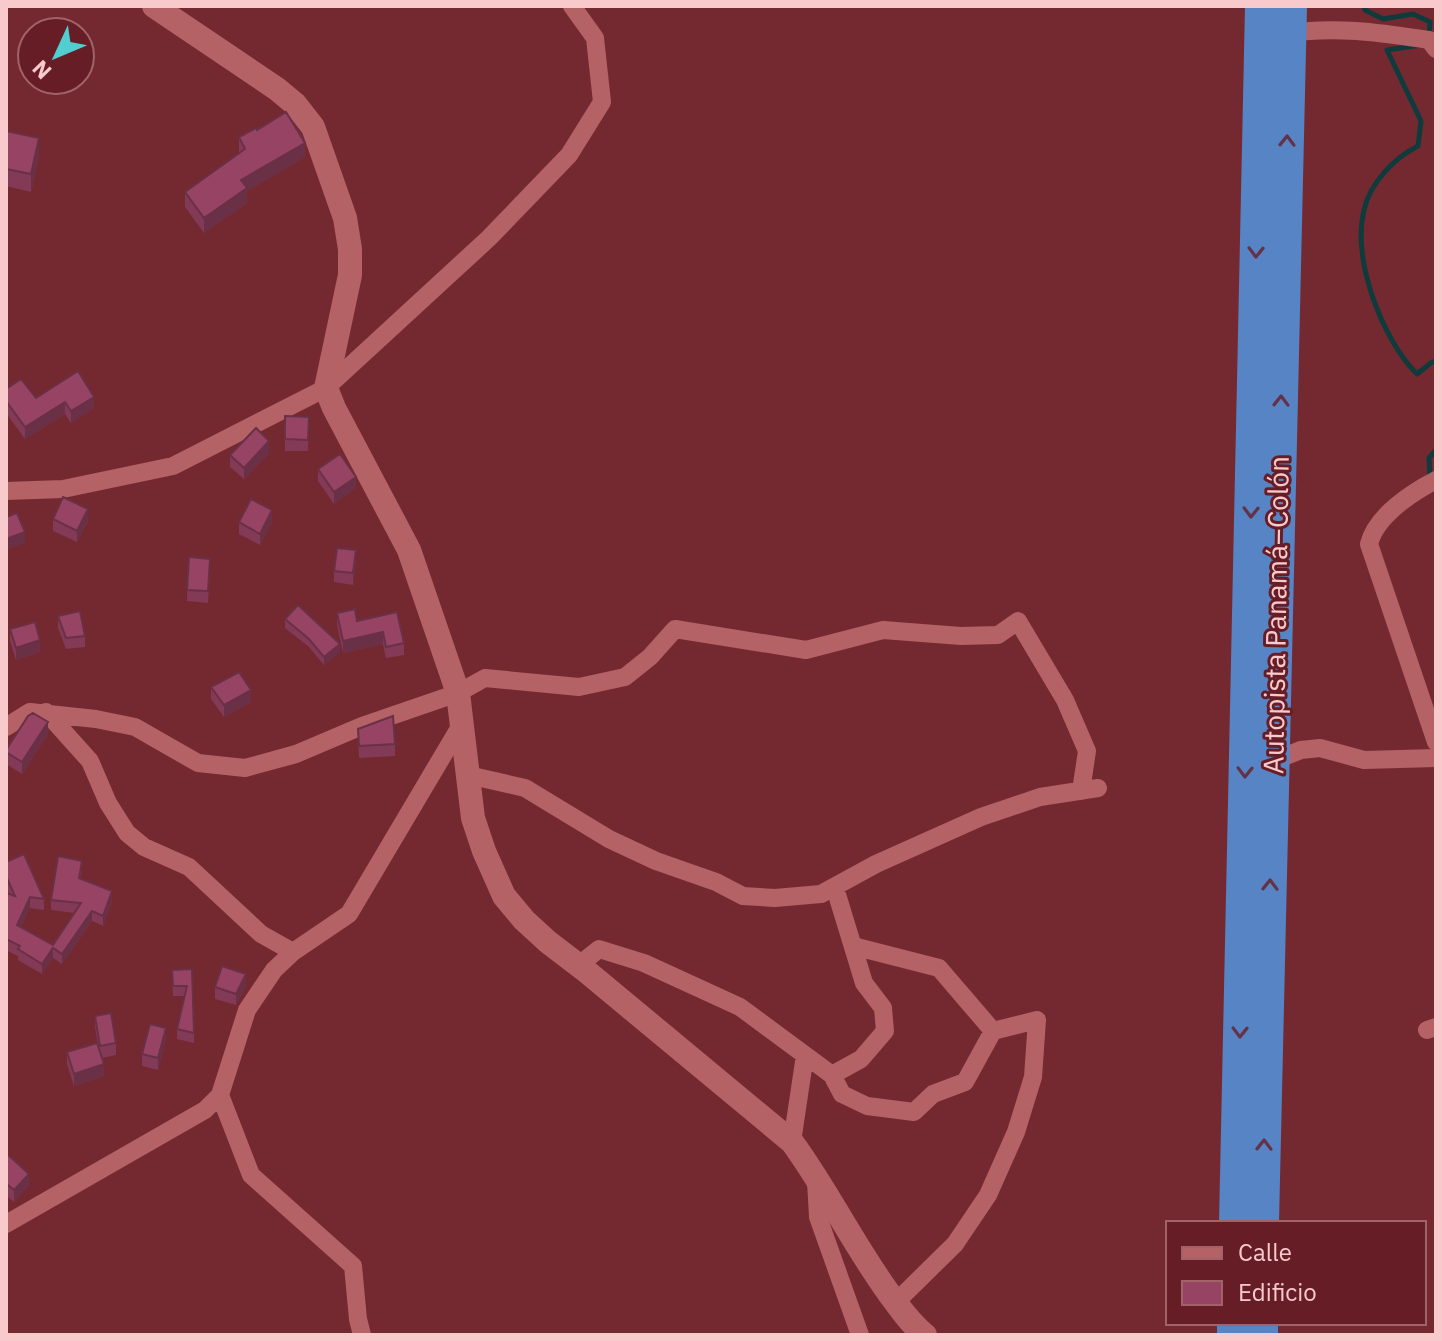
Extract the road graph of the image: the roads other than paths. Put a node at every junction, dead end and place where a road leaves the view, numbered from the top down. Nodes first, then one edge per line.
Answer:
1 (154, 6) edge
2 (572, 6) edge
3 (1262, 6) edge
4 (1290, 20) edge
5 (1436, 49) edge
6 (326, 388) junction
7 (1436, 480) edge
8 (6, 491) edge
9 (458, 693) junction
10 (46, 712) junction
11 (461, 725) junction
12 (6, 727) edge
13 (1436, 742) edge
14 (1436, 758) edge
15 (1273, 761) junction
16 (468, 775) junction
17 (835, 888) junction
18 (853, 946) junction
19 (293, 952) junction
20 (579, 965) junction
21 (993, 1031) junction
22 (805, 1055) junction
23 (832, 1075) junction
24 (220, 1095) junction
25 (792, 1142) junction
26 (816, 1175) junction
27 (1236, 1221) edge
28 (1262, 1221) edge
29 (6, 1224) edge
30 (896, 1302) junction
31 (362, 1335) edge
32 (860, 1335) edge
33 (925, 1335) edge

1 - 6 street
2 - 6 street
3 -> 27 highway, Autopista Panamá–Colón
4 - 5 street
15 -> 4 highway, Autopista Panamá–Colón
6 - 8 street
6 - 9 street
7 - 13 street
9 - 10 street
9 - 11 street
9 - 17 street
10 - 12 street
10 - 19 street
11 - 16 street
11 - 19 street
14 - 15 street
28 -> 15 highway, Autopista Panamá–Colón
16 - 17 street
16 - 20 street
17 - 18 street
18 - 21 street
18 - 23 street
19 - 24 street
20 - 22 street
20 - 25 street
21 - 23 street
21 - 30 street
22 - 23 street
22 - 25 street
24 - 29 street
24 - 31 street
25 - 26 street
26 - 30 street
26 - 32 street
30 - 33 street

